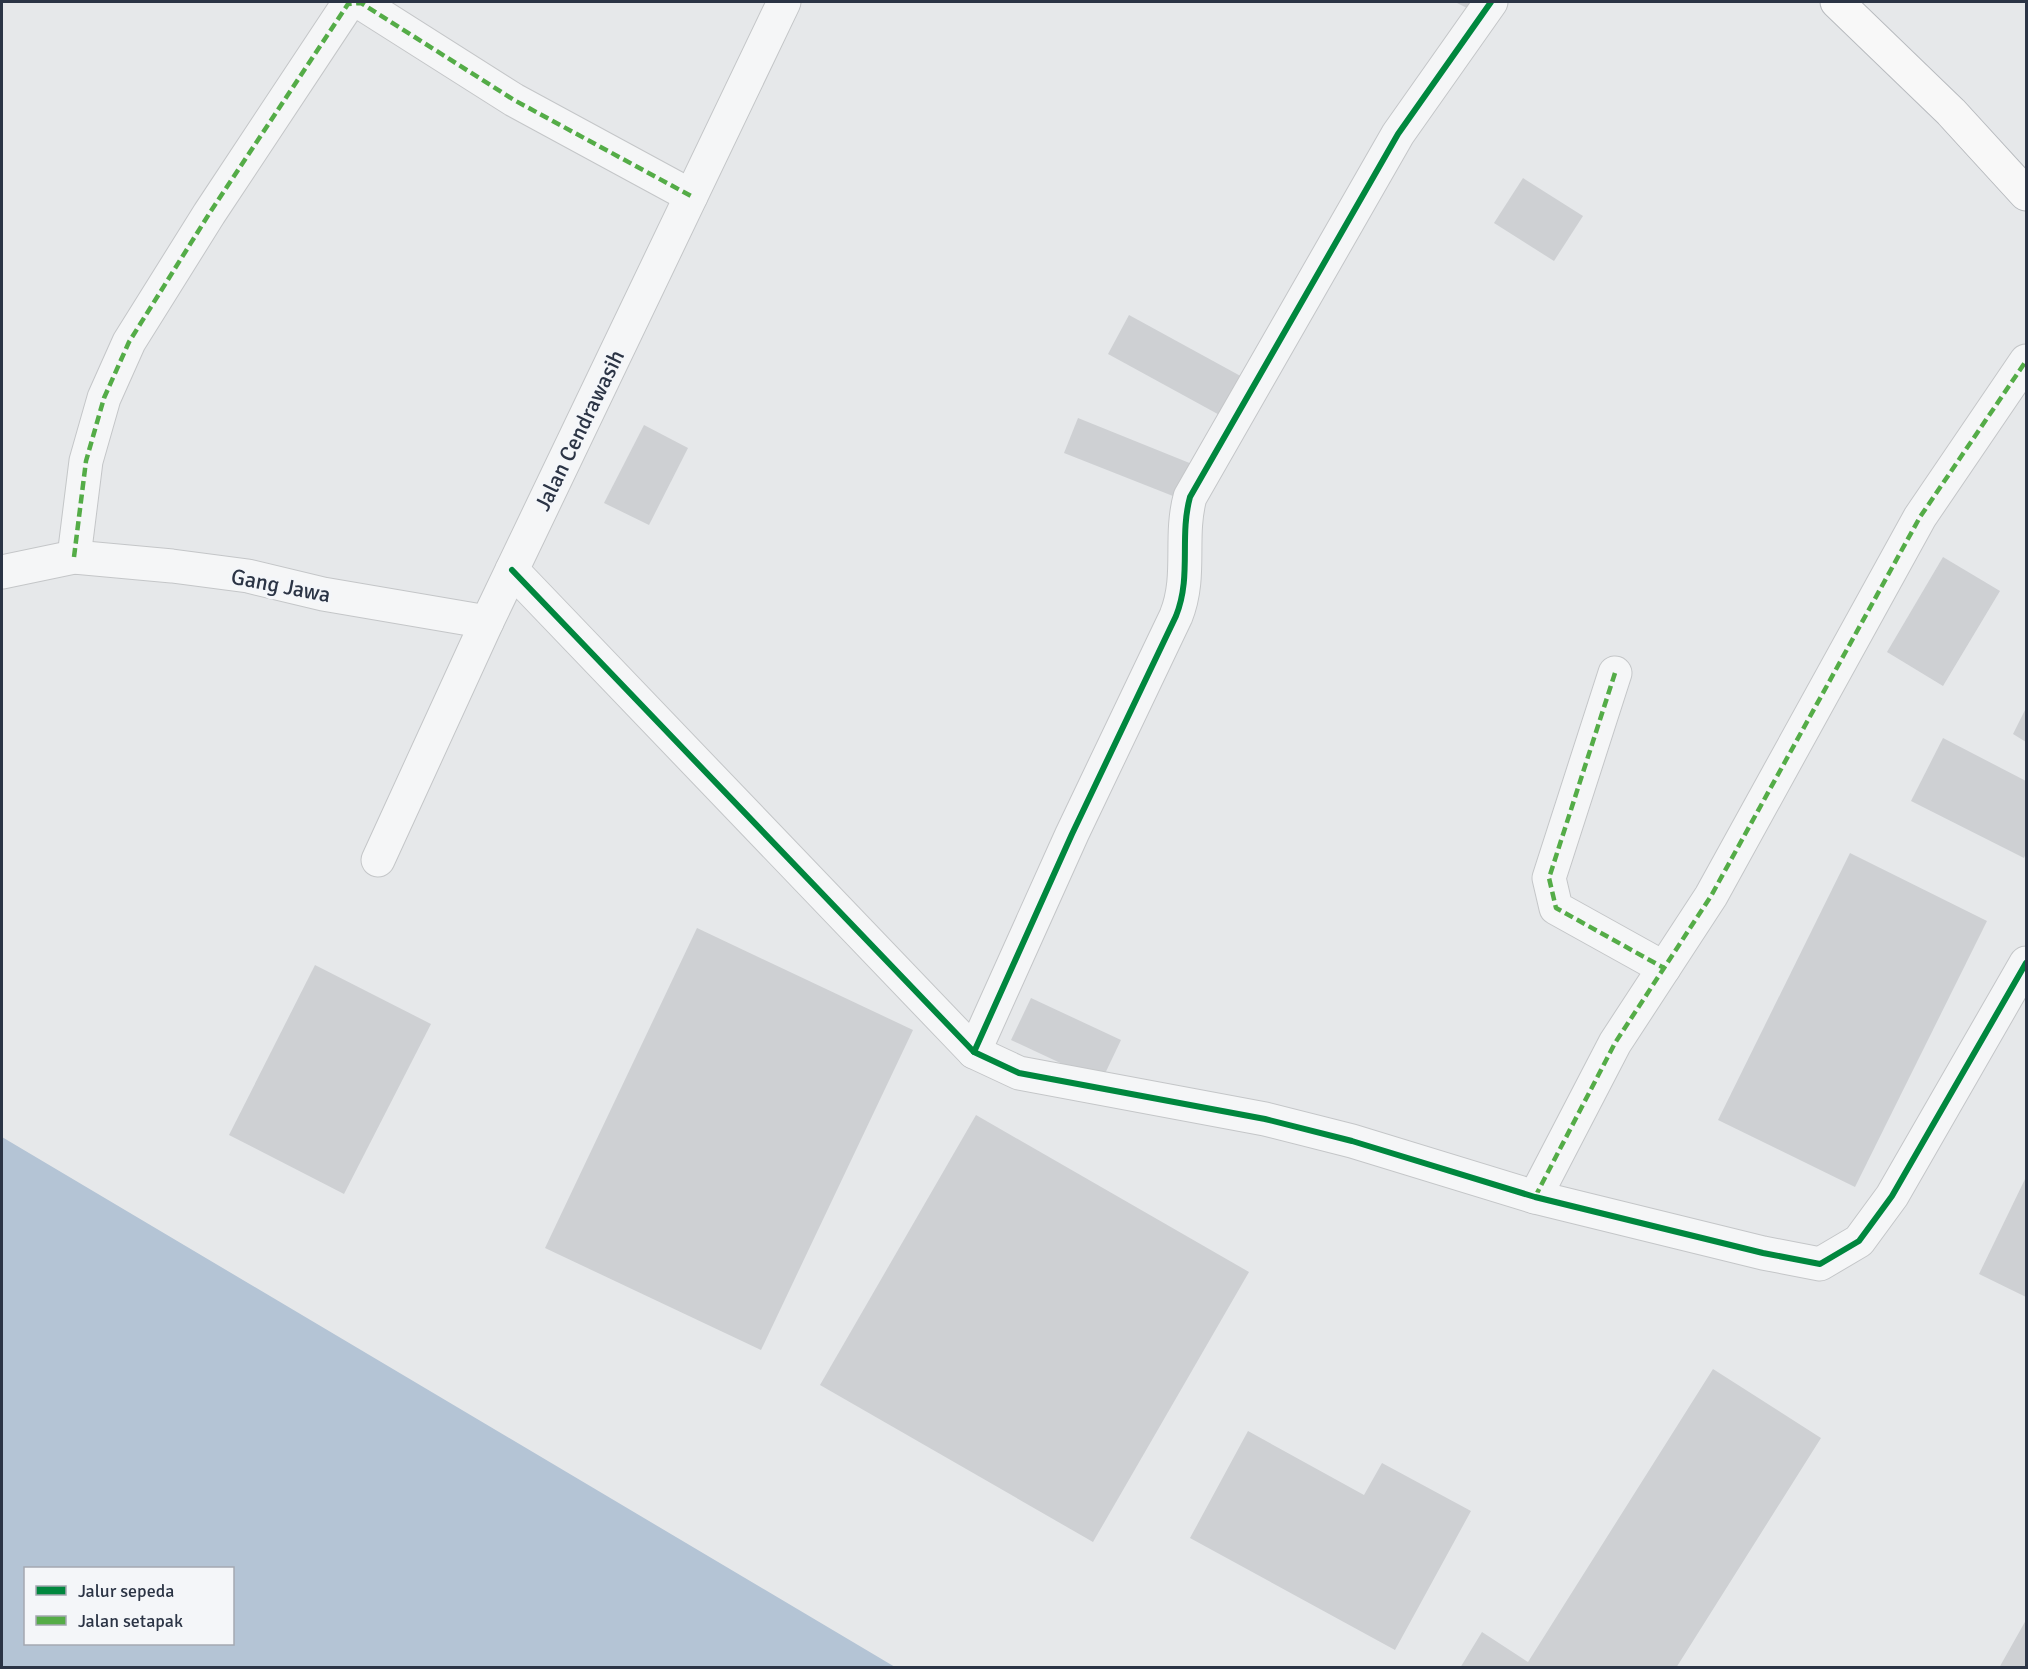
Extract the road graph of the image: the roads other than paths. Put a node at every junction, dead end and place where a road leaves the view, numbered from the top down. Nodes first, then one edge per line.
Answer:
1 (784, 2) edge
2 (1491, 2) edge
3 (1837, 2) edge
4 (2026, 194) edge
5 (691, 196) junction
6 (2026, 361) edge
7 (74, 557) junction
8 (512, 570) junction
9 (2, 572) edge
10 (487, 622) junction
11 (1615, 673) dead end
12 (378, 860) dead end
13 (2026, 963) edge
14 (1664, 968) junction
15 (974, 1052) junction
16 (1535, 1197) junction

1 - 5 street, Jalan Cendrawasih
2 - 15 street
3 - 4 highway
5 - 7 street
5 - 8 street, Jalan Cendrawasih
6 - 14 street
7 - 9 street, Gang Jawa
7 - 10 street, Gang Jawa
8 - 10 street, Jalan Cendrawasih
8 - 15 street
10 - 12 street, Jalan Cendrawasih
11 - 14 street
13 - 16 street
14 - 16 street
15 - 16 street

